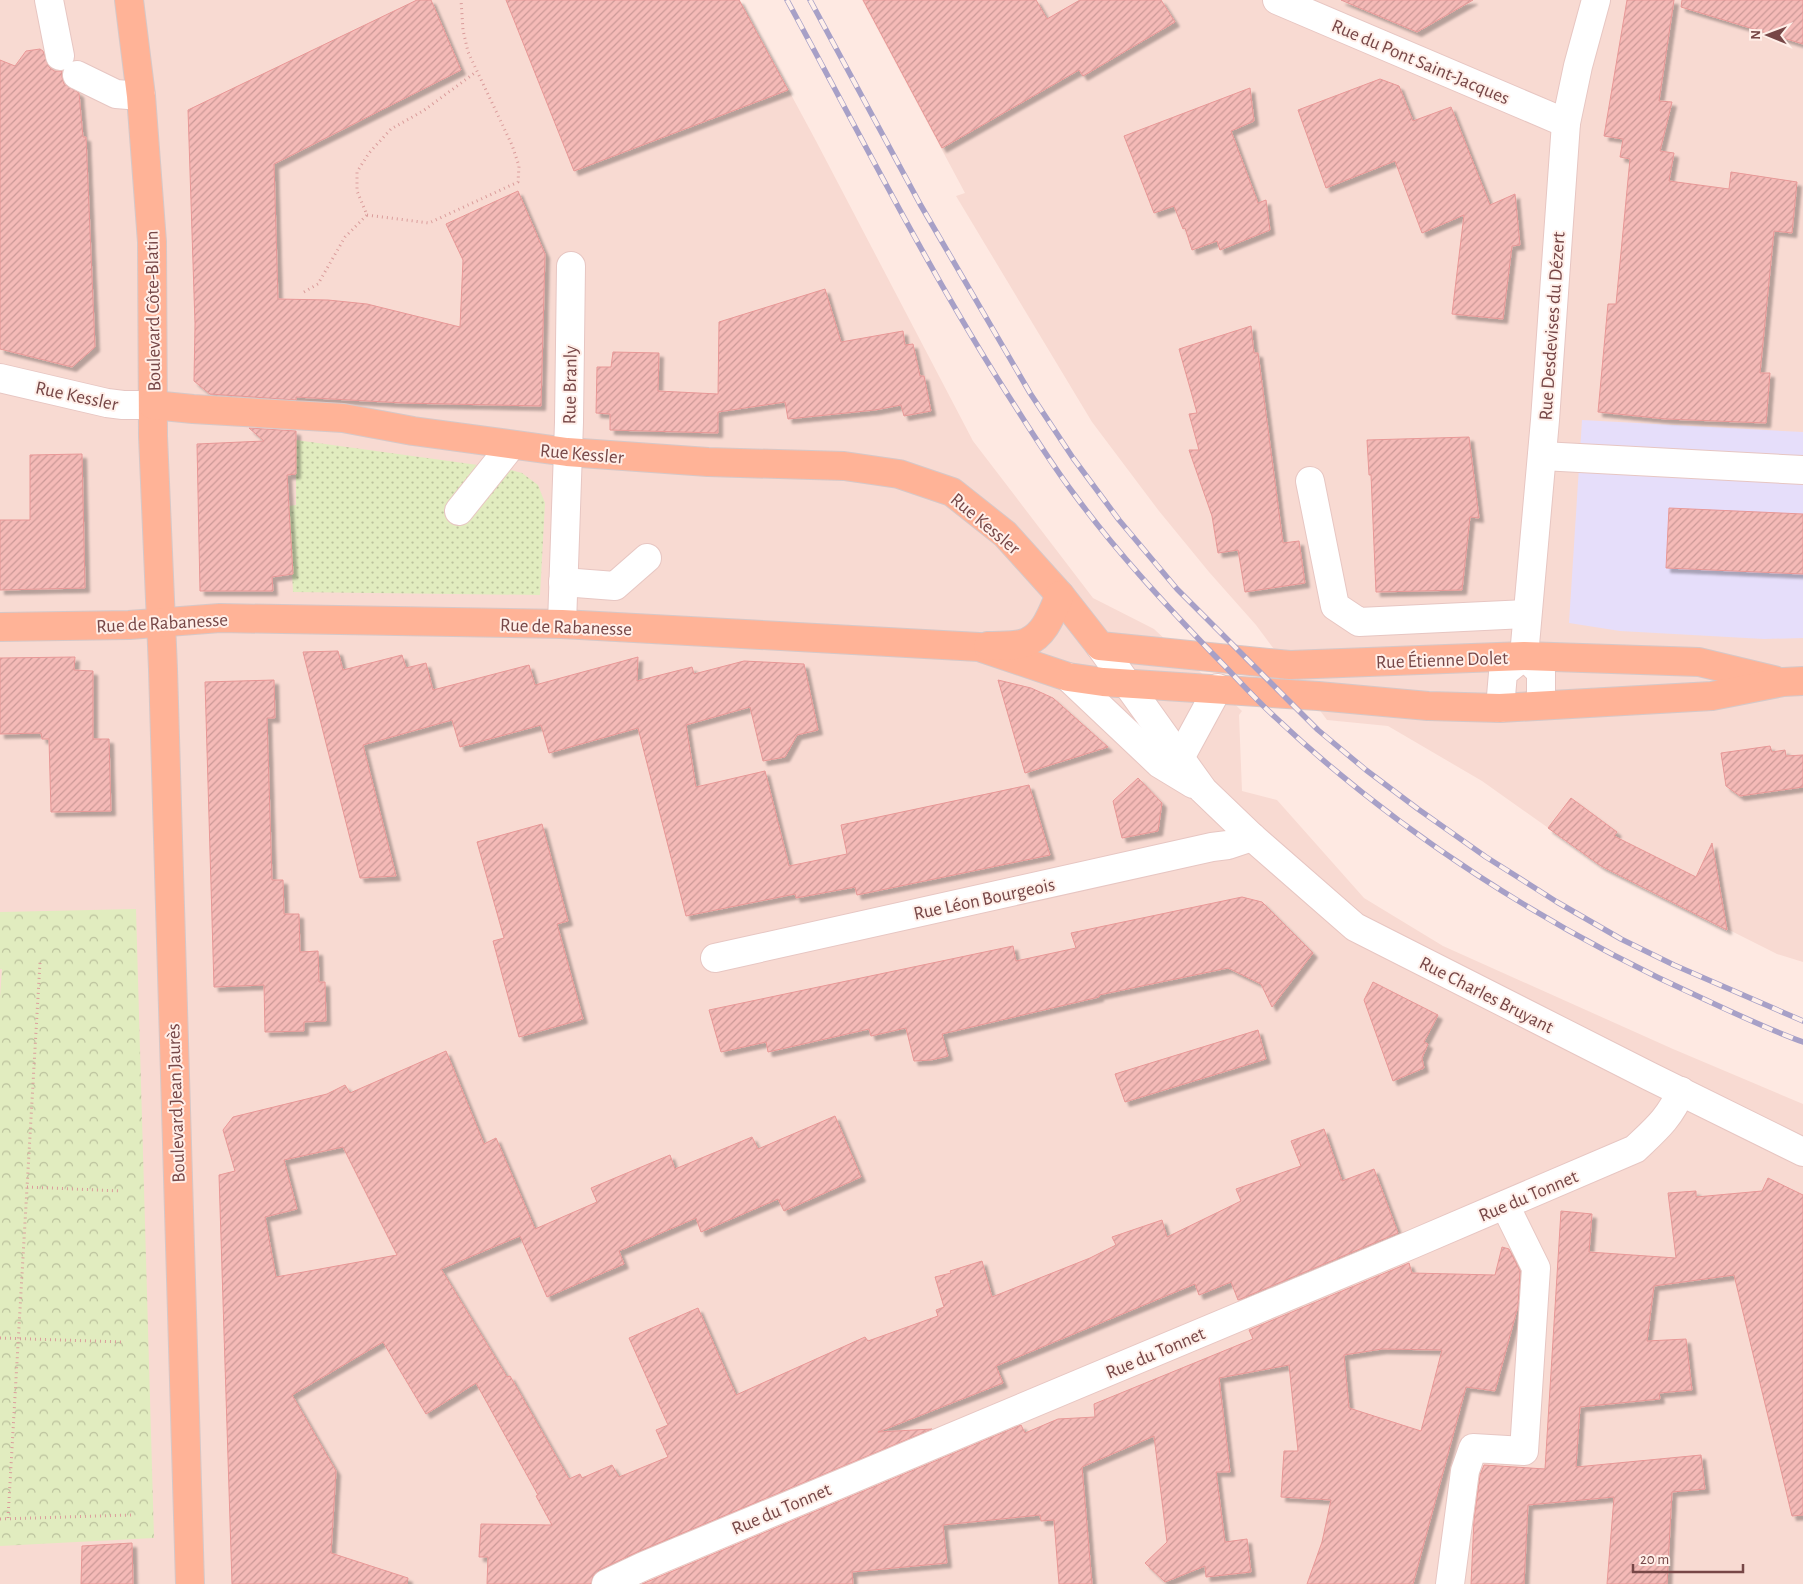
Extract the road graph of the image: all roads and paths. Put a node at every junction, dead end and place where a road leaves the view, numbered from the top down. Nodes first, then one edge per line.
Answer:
1 (49, 0) edge
2 (129, 0) edge
3 (460, 0) edge
4 (1277, 0) edge
5 (1596, 0) edge
6 (476, 72) junction
7 (142, 96) junction
8 (1566, 123) junction
9 (368, 216) junction
10 (571, 266) dead end
11 (304, 292) dead end
12 (0, 378) edge
13 (153, 405) junction
14 (511, 446) junction
15 (567, 452) junction
16 (1542, 456) junction
17 (1803, 470) edge
18 (1310, 481) dead end
19 (459, 511) dead end
20 (647, 558) dead end
21 (563, 582) junction
22 (1060, 594) junction
23 (1527, 614) junction
24 (161, 622) junction
25 (562, 624) junction
26 (0, 627) edge
27 (979, 647) junction
28 (1524, 656) junction
29 (1110, 671) junction
30 (1793, 681) edge
31 (1218, 688) junction
32 (1541, 705) junction
33 (1500, 708) junction
34 (1180, 758) junction
35 (1203, 790) junction
36 (1252, 837) junction
37 (715, 958) dead end
38 (40, 962) dead end
39 (1681, 1091) junction
40 (1803, 1152) edge
41 (27, 1187) junction
42 (121, 1190) dead end
43 (1505, 1205) junction
44 (0, 1338) edge
45 (18, 1338) junction
46 (123, 1342) dead end
47 (131, 1515) dead end
48 (8, 1518) junction
49 (0, 1519) edge
50 (190, 1584) edge
51 (606, 1584) edge
52 (1450, 1584) edge

1 - 7 street
2 - 7 main road, Boulevard Côte-Blatin
3 - 6 path
4 - 8 street, Rue du Pont Saint-Jacques
5 - 8 street, Rue Desdevises du Dézert
6 - 9 path
6 - 9 path
7 - 13 main road, Boulevard Côte-Blatin
8 - 16 street, Rue Desdevises du Dézert
9 - 11 path
10 - 15 street, Rue Branly
12 - 13 street, Rue Kessler
13 - 14 main road, Rue Kessler
13 - 24 main road, Boulevard Côte-Blatin
14 - 15 main road, Rue Kessler
14 - 19 street
15 - 21 street, Rue Branly
15 - 22 main road, Rue Kessler
16 - 17 street
16 - 23 street, Rue Desdevises du Dézert
18 - 23 street
20 - 21 street
21 - 25 street, Rue Branly
22 - 27 main road
22 - 29 main road, Rue Kessler
23 - 28 street, Rue Desdevises du Dézert
24 - 25 main road, Rue de Rabanesse
24 - 26 main road, Rue de Rabanesse
24 - 50 main road, Boulevard Jean Jaurès
25 - 27 main road, Rue de Rabanesse
27 - 29 main road, Rue de Rabanesse
28 - 29 main road, Rue Étienne Dolet
28 - 30 main road, Rue Étienne Dolet
28 - 32 street
28 - 33 street
29 - 31 main road, Rue Étienne Dolet
29 - 34 street, Rue Charles Bruyant
29 - 35 street, Rue Charles Bruyant
30 - 32 main road, Rue Étienne Dolet
31 - 33 main road, Rue Étienne Dolet
31 - 34 street
32 - 33 main road, Rue Étienne Dolet
34 - 35 street, Rue Charles Bruyant
35 - 36 street, Rue Charles Bruyant
36 - 37 street, Rue Léon Bourgeois
36 - 39 street, Rue Charles Bruyant
38 - 41 path
39 - 40 street, Rue Charles Bruyant
39 - 43 street, Rue du Tonnet
41 - 42 path
41 - 45 path
43 - 51 street, Rue du Tonnet
43 - 52 street
44 - 45 path
45 - 46 path
45 - 48 path
47 - 48 path
48 - 49 path

